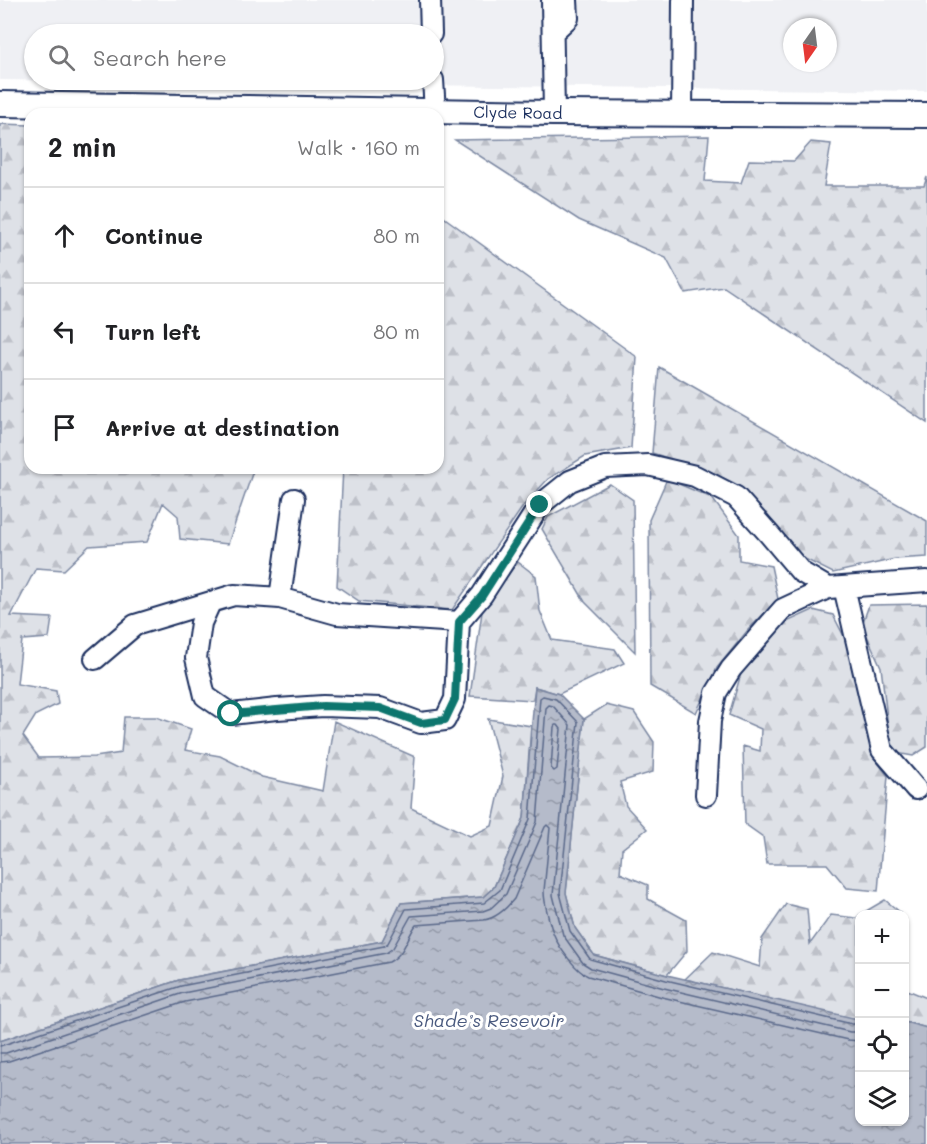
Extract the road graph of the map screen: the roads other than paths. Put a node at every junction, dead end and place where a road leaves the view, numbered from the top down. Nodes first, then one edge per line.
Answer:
1 (430, 0) edge
2 (552, 0) edge
3 (567, 0) edge
4 (683, 0) edge
5 (431, 24) edge
6 (553, 32) junction
7 (434, 90) edge
8 (0, 104) edge
9 (249, 108) edge
10 (435, 108) edge
11 (444, 111) edge
12 (554, 113) junction
13 (682, 113) junction
14 (927, 115) edge
15 (294, 499) dead end
16 (927, 581) edge
17 (836, 587) junction
18 (280, 598) junction
19 (210, 603) junction
20 (459, 622) junction
21 (94, 659) dead end
22 (916, 789) dead end
23 (706, 795) dead end

1 - 5 lane
2 - 6 lane
3 - 6 lane
4 - 13 lane
6 - 12 lane
7 - 10 lane
8 - 9 main road, Clyde Road
11 - 12 main road, Clyde Road
12 - 13 main road, Clyde Road
13 - 14 main road, Clyde Road
15 - 18 lane
16 - 17 lane
17 - 20 lane
17 - 22 lane
17 - 23 lane
18 - 19 lane
18 - 20 lane
19 - 20 lane
19 - 21 lane

